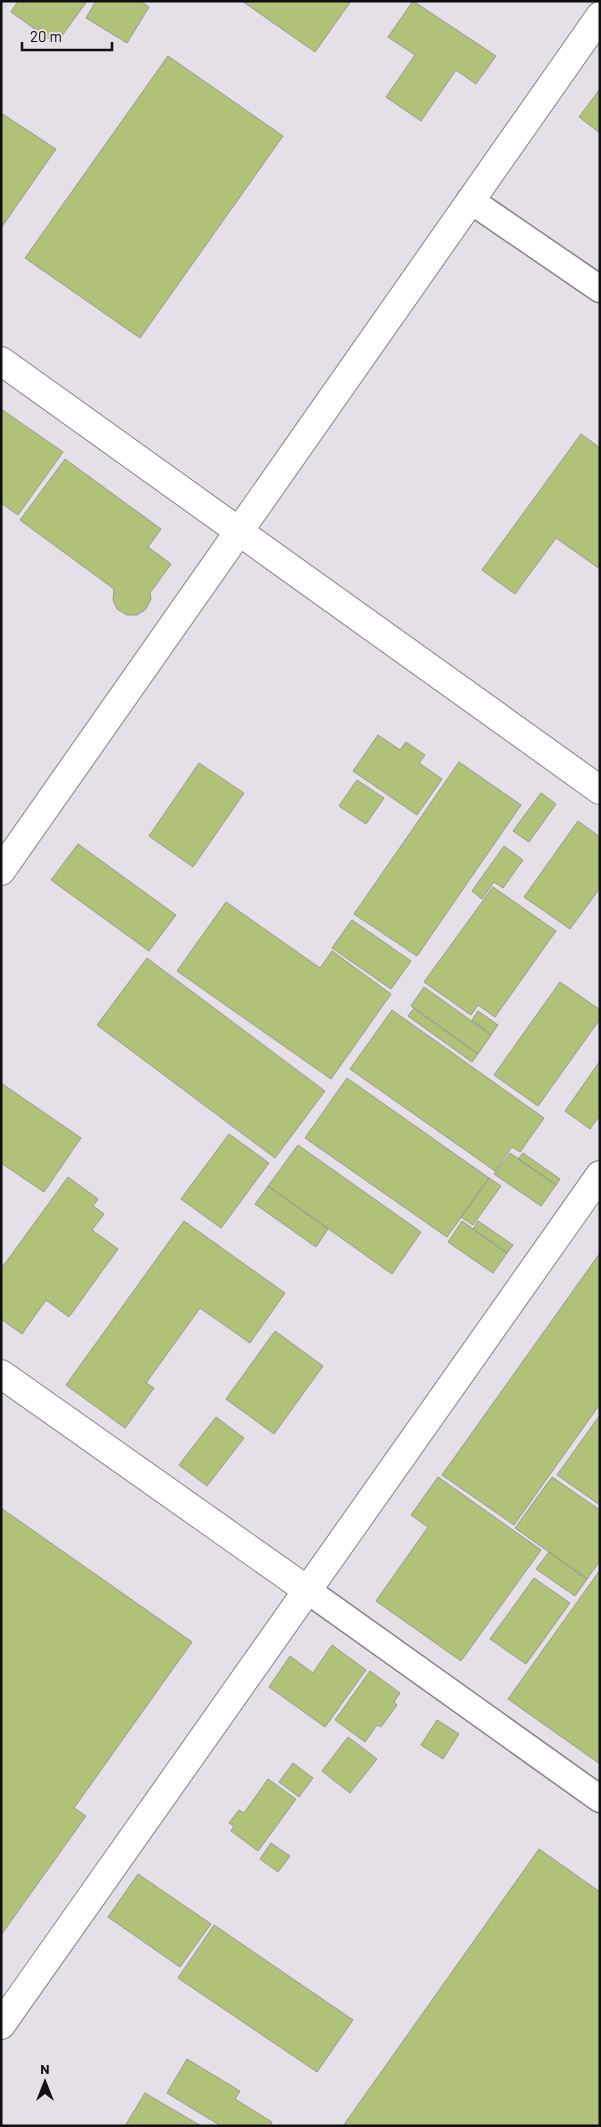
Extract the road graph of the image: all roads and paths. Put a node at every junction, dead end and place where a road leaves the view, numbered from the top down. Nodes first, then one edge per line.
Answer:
1 (600, 16) edge
2 (470, 200) junction
3 (600, 289) edge
4 (1, 361) edge
5 (238, 531) junction
6 (600, 790) edge
7 (1, 872) edge
8 (600, 1175) edge
9 (1, 1374) edge
10 (307, 1590) junction
11 (600, 1799) edge
12 (1, 2025) edge

1 - 2 street
2 - 3 street
2 - 5 street
4 - 5 street
5 - 6 street
5 - 7 street
8 - 10 street
9 - 10 street
10 - 11 street
10 - 12 street

